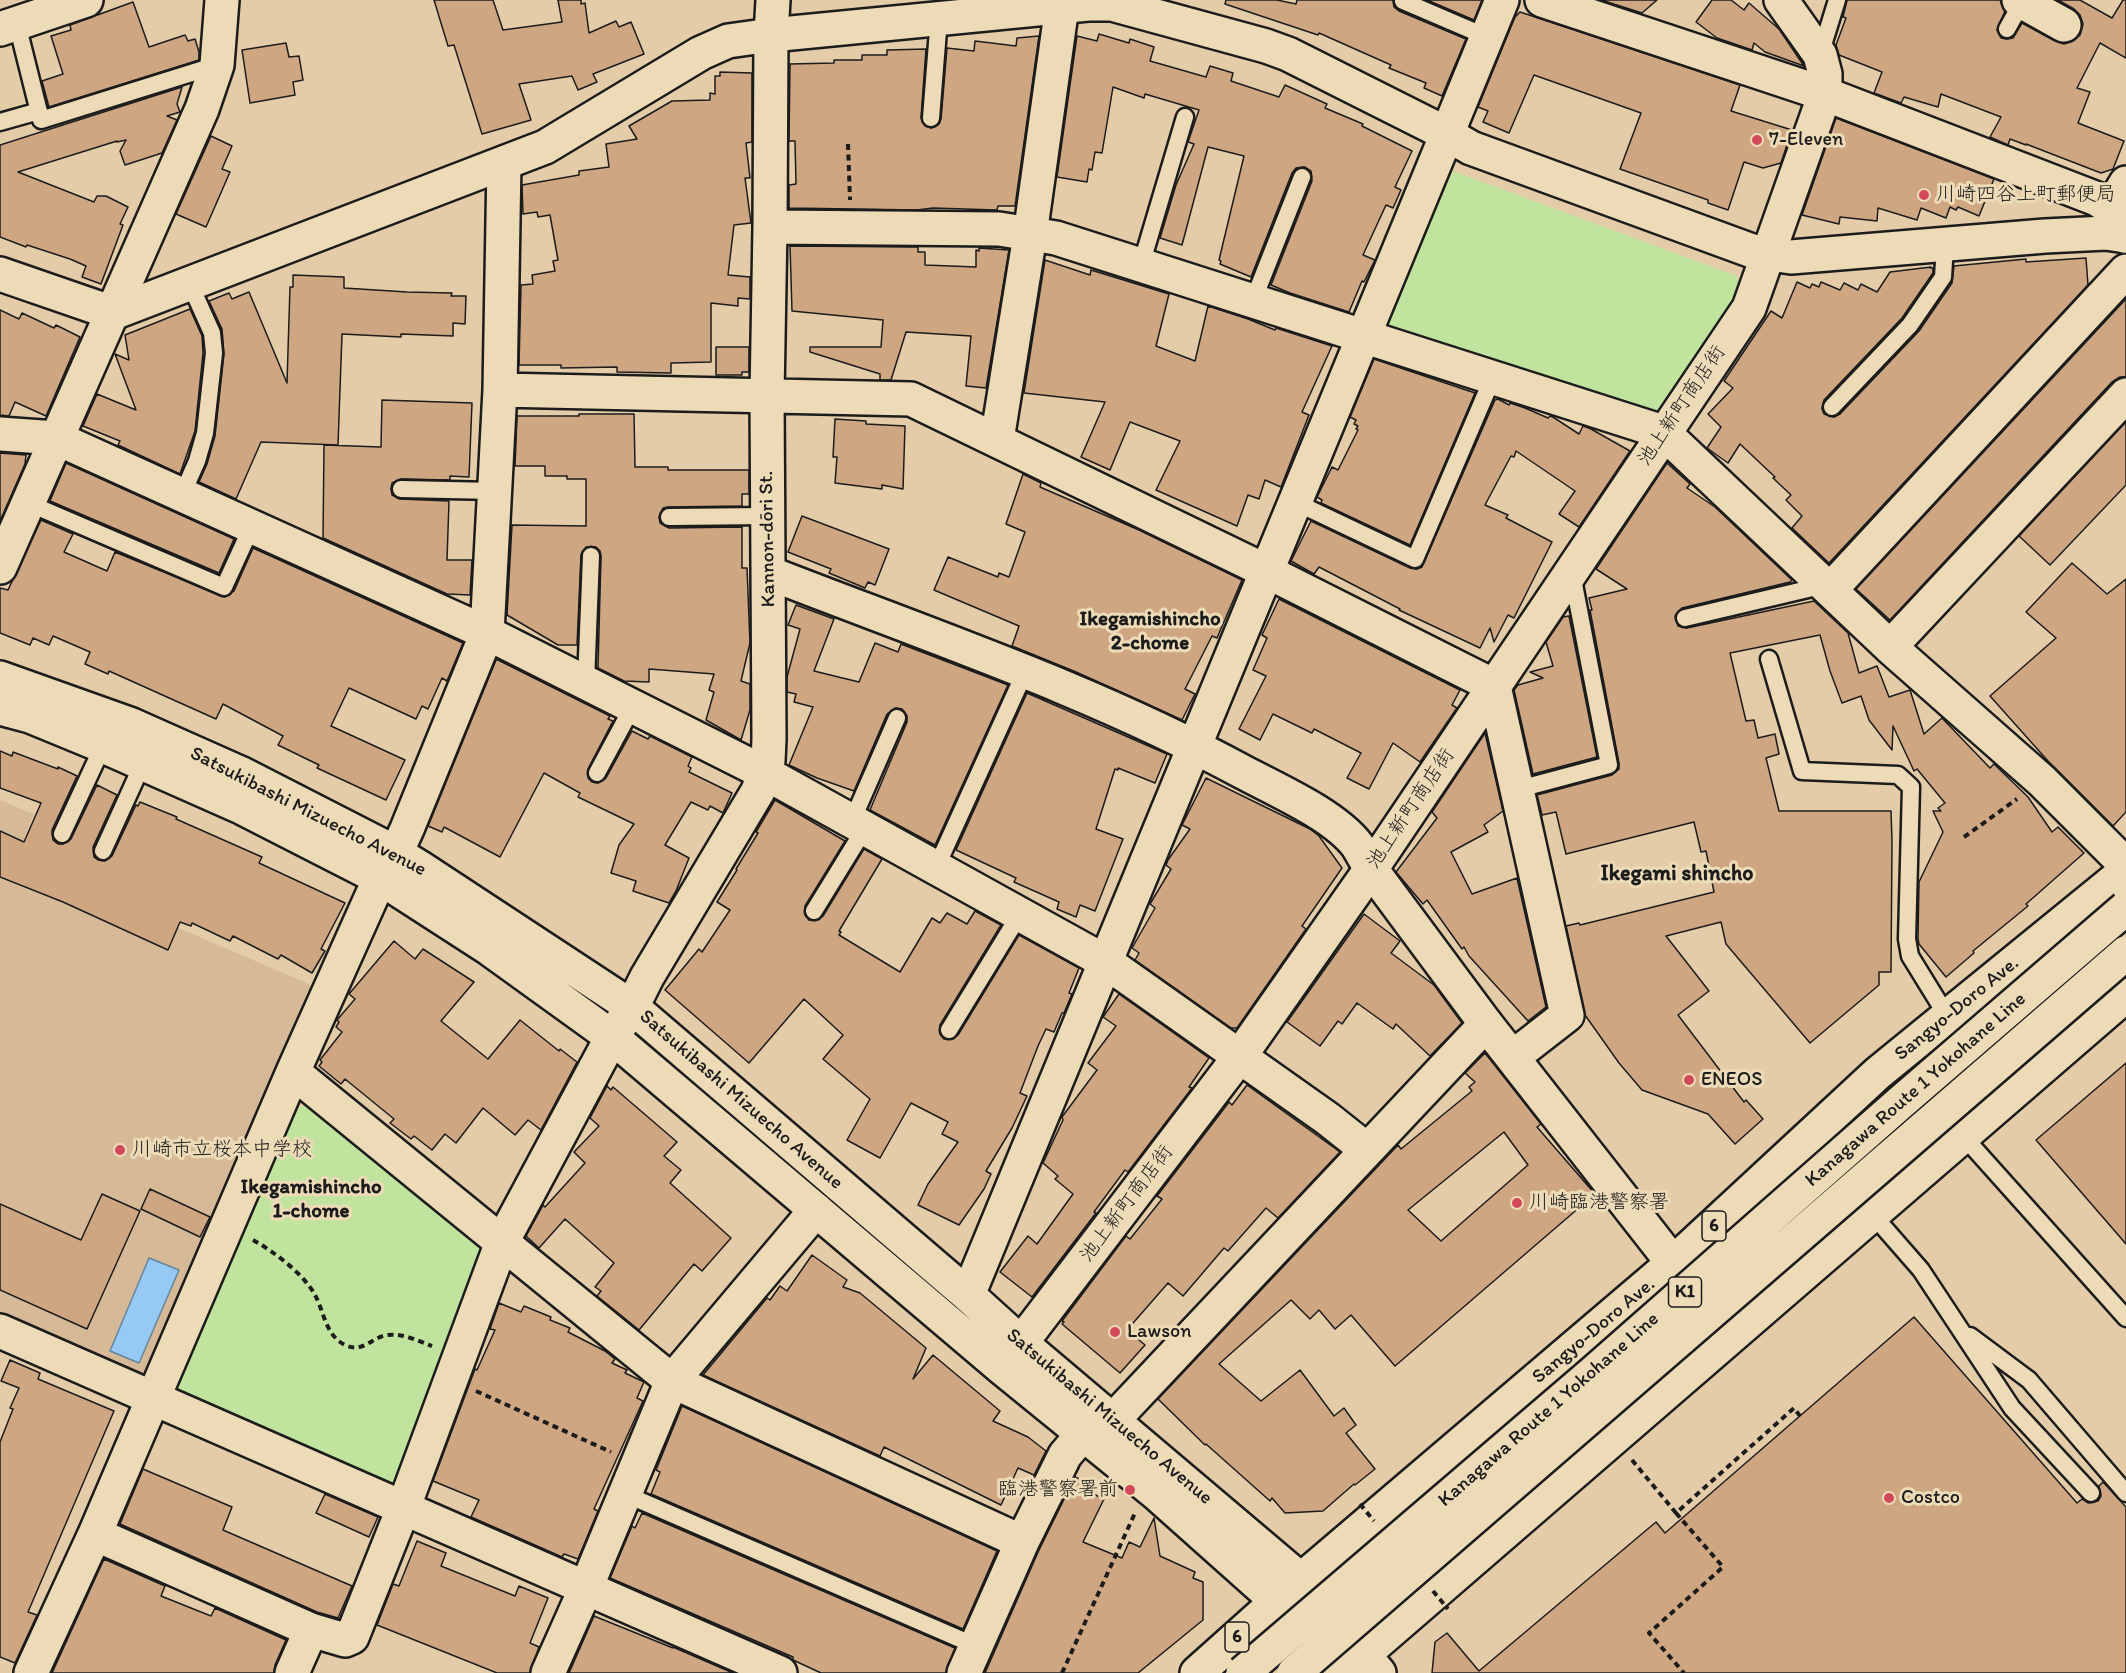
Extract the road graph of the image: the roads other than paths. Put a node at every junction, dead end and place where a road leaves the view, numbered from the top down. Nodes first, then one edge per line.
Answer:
1 (86, 0) edge
2 (222, 0) edge
3 (773, 0) edge
4 (1502, 0) edge
5 (1542, 0) edge
6 (1781, 0) edge
7 (1838, 0) edge
8 (1402, 1) edge
9 (1062, 6) junction
10 (1155, 8) edge
11 (2016, 10) edge
12 (939, 18) junction
13 (2064, 25) dead end
14 (8, 27) edge
15 (771, 34) junction
16 (1487, 37) junction
17 (1820, 55) junction
18 (217, 65) junction
19 (1825, 94) junction
20 (39, 111) junction
21 (1185, 117) dead end
22 (931, 118) dead end
23 (0, 122) edge
24 (1447, 134) junction
25 (504, 163) junction
26 (1302, 177) dead end
27 (2122, 216) edge
28 (770, 227) junction
29 (1030, 235) junction
30 (1945, 245) junction
31 (1767, 254) junction
32 (1141, 265) junction
33 (2126, 271) edge
34 (0, 274) edge
35 (190, 284) junction
36 (1253, 301) junction
37 (113, 313) junction
38 (1364, 336) junction
39 (1493, 377) junction
40 (500, 390) junction
41 (767, 395) junction
42 (2126, 395) edge
43 (1832, 407) dead end
44 (1663, 432) junction
45 (0, 434) edge
46 (56, 438) junction
47 (997, 440) junction
48 (401, 489) dead end
49 (495, 490) junction
50 (182, 495) junction
51 (1295, 502) junction
52 (28, 503) junction
53 (768, 516) junction
54 (669, 518) dead end
55 (252, 526) junction
56 (591, 556) dead end
57 (0, 567) edge
58 (1266, 571) junction
59 (769, 573) junction
60 (1571, 573) junction
61 (1827, 587) junction
62 (1685, 618) dead end
63 (488, 633) junction
64 (1890, 647) junction
65 (1769, 659) dead end
66 (1025, 672) junction
67 (0, 678) edge
68 (586, 682) junction
69 (1494, 686) junction
70 (633, 706) junction
71 (0, 708) edge
72 (897, 718) dead end
73 (1194, 745) junction
74 (103, 746) junction
75 (143, 763) junction
76 (597, 773) dead end
77 (765, 773) junction
78 (1519, 789) junction
79 (859, 825) junction
80 (62, 834) dead end
81 (103, 851) dead end
82 (388, 865) junction
83 (2126, 865) edge
84 (936, 868) junction
85 (1371, 869) junction
86 (2126, 871) edge
87 (2126, 908) edge
88 (814, 911) dead end
89 (1020, 914) junction
90 (2126, 953) edge
91 (1106, 962) junction
92 (2126, 995) edge
93 (632, 1007) junction
94 (1947, 1016) junction
95 (1486, 1024) junction
96 (949, 1030) dead end
97 (612, 1037) junction
98 (1240, 1056) junction
99 (1513, 1057) junction
100 (293, 1072) junction
101 (1964, 1137) junction
102 (1367, 1150) junction
103 (816, 1210) junction
104 (1873, 1215) junction
105 (502, 1242) junction
106 (1673, 1263) junction
107 (968, 1296) junction
108 (2126, 1318) edge
109 (1960, 1328) junction
110 (0, 1331) edge
111 (1021, 1343) junction
112 (672, 1381) junction
113 (153, 1399) junction
114 (1113, 1420) junction
115 (1083, 1434) junction
116 (2091, 1493) dead end
117 (2126, 1493) edge
118 (625, 1494) junction
119 (403, 1509) junction
120 (95, 1534) junction
121 (1022, 1542) junction
122 (1301, 1580) junction
123 (586, 1588) junction
124 (1277, 1601) junction
125 (311, 1630) junction
126 (970, 1660) edge
127 (1360, 1667) edge
128 (31, 1673) edge
129 (292, 1673) edge
130 (548, 1673) edge
131 (780, 1673) edge
132 (1197, 1673) edge
133 (1243, 1673) edge
134 (1294, 1673) edge
135 (1334, 1673) edge

1 - 14 main road
2 - 18 main road
3 - 15 main road, Kannon-dōri St.
4 - 16 main road
5 - 19 main road
6 - 17 main road
7 - 17 lane
8 - 16 lane
9 - 10 main road
9 - 12 main road
9 - 29 main road
10 - 24 main road
11 - 13 main road
12 - 15 main road
12 - 22 lane
14 - 20 lane
15 - 25 main road
15 - 28 main road, Kannon-dōri St.
16 - 24 main road
17 - 19 main road
18 - 20 lane
18 - 37 main road
19 - 27 main road
19 - 31 main road, 池上新町商店街
20 - 23 lane
21 - 32 lane
24 - 31 main road
24 - 38 main road
25 - 35 main road
25 - 40 main road
26 - 36 lane
27 - 30 main road
28 - 29 main road
28 - 41 main road, Kannon-dōri St.
29 - 32 main road
29 - 47 main road
30 - 31 main road
30 - 43 lane
31 - 44 main road, 池上新町商店街
32 - 36 main road
33 - 61 main road
34 - 37 main road
35 - 37 main road
35 - 50 lane
36 - 38 main road
37 - 46 main road
38 - 39 main road
38 - 51 main road
39 - 44 main road
39 - 51 lane
40 - 41 main road
40 - 49 main road
41 - 47 main road
41 - 53 main road, Kannon-dōri St.
42 - 64 main road
44 - 60 main road, 池上新町商店街
44 - 61 main road
45 - 46 main road
46 - 50 main road
46 - 52 main road
47 - 58 main road
48 - 49 lane
49 - 63 main road
50 - 55 main road
51 - 58 main road
52 - 55 lane
52 - 57 main road
53 - 54 lane
53 - 59 main road, Kannon-dōri St.
55 - 63 main road
56 - 68 lane
58 - 69 main road
58 - 73 main road
59 - 66 main road
59 - 77 main road, Kannon-dōri St.
60 - 69 main road, 池上新町商店街
60 - 78 lane
61 - 62 lane
61 - 64 main road
63 - 68 main road
63 - 82 main road
64 - 83 main road
65 - 94 lane
66 - 73 main road
66 - 84 lane
67 - 82 main road, Satsukibashi Mizuecho Avenue
68 - 70 main road
69 - 78 main road
69 - 85 main road, 池上新町商店街
70 - 76 lane
70 - 77 main road
71 - 74 main road, Satsukibashi Mizuecho Avenue
72 - 79 lane
73 - 85 main road
73 - 91 main road
74 - 75 main road, Satsukibashi Mizuecho Avenue
74 - 80 lane
75 - 81 lane
75 - 82 main road, Satsukibashi Mizuecho Avenue
77 - 79 main road
77 - 93 main road, Kannon-dōri St.
78 - 99 main road
79 - 84 main road
79 - 88 lane
82 - 93 main road, Satsukibashi Mizuecho Avenue
82 - 97 main road, Satsukibashi Mizuecho Avenue
82 - 100 main road
84 - 89 main road
85 - 95 main road
85 - 98 main road, 池上新町商店街
86 - 94 main road, Sangyo-Doro Ave. / 6
87 - 133 main road, Kanagawa Route 1 Yokohane Line / K1, bridge
89 - 91 main road
89 - 96 lane
90 - 134 main road, Kanagawa Route 1 Yokohane Line / K1, bridge
91 - 98 main road
91 - 107 main road
92 - 101 main road
93 - 97 main road, Kannon-dōri St.
93 - 107 main road, Satsukibashi Mizuecho Avenue
94 - 106 main road, Sangyo-Doro Ave. / 6
95 - 99 main road
95 - 102 main road
97 - 103 main road, Satsukibashi Mizuecho Avenue
97 - 105 main road, Kannon-dōri St.
98 - 102 main road
98 - 111 main road, 池上新町商店街
99 - 106 main road
100 - 105 main road
100 - 113 main road
101 - 104 main road
101 - 108 lane
102 - 114 main road
103 - 112 main road
103 - 115 main road, Satsukibashi Mizuecho Avenue
104 - 109 lane
104 - 127 main road
105 - 112 main road
105 - 119 main road, Kannon-dōri St.
106 - 122 main road, Sangyo-Doro Ave. / 6
107 - 111 main road, Satsukibashi Mizuecho Avenue
109 - 116 lane
109 - 117 lane
110 - 113 main road
111 - 114 main road, Satsukibashi Mizuecho Avenue
112 - 118 main road
112 - 121 main road
113 - 119 main road
113 - 120 main road
114 - 115 main road
114 - 122 main road, Satsukibashi Mizuecho Avenue
115 - 121 main road
115 - 124 main road, Satsukibashi Mizuecho Avenue
118 - 123 main road
118 - 126 lane
119 - 123 main road
119 - 125 main road, Kannon-dōri St.
120 - 125 main road
120 - 128 main road
121 - 126 main road
122 - 124 main road, Sangyo-Doro Ave. / 6
122 - 127 main road, Satsukibashi Mizuecho Avenue
123 - 130 main road
123 - 131 main road
124 - 132 main road, Sangyo-Doro Ave. / 6
124 - 135 main road, Satsukibashi Mizuecho Avenue
125 - 129 main road

